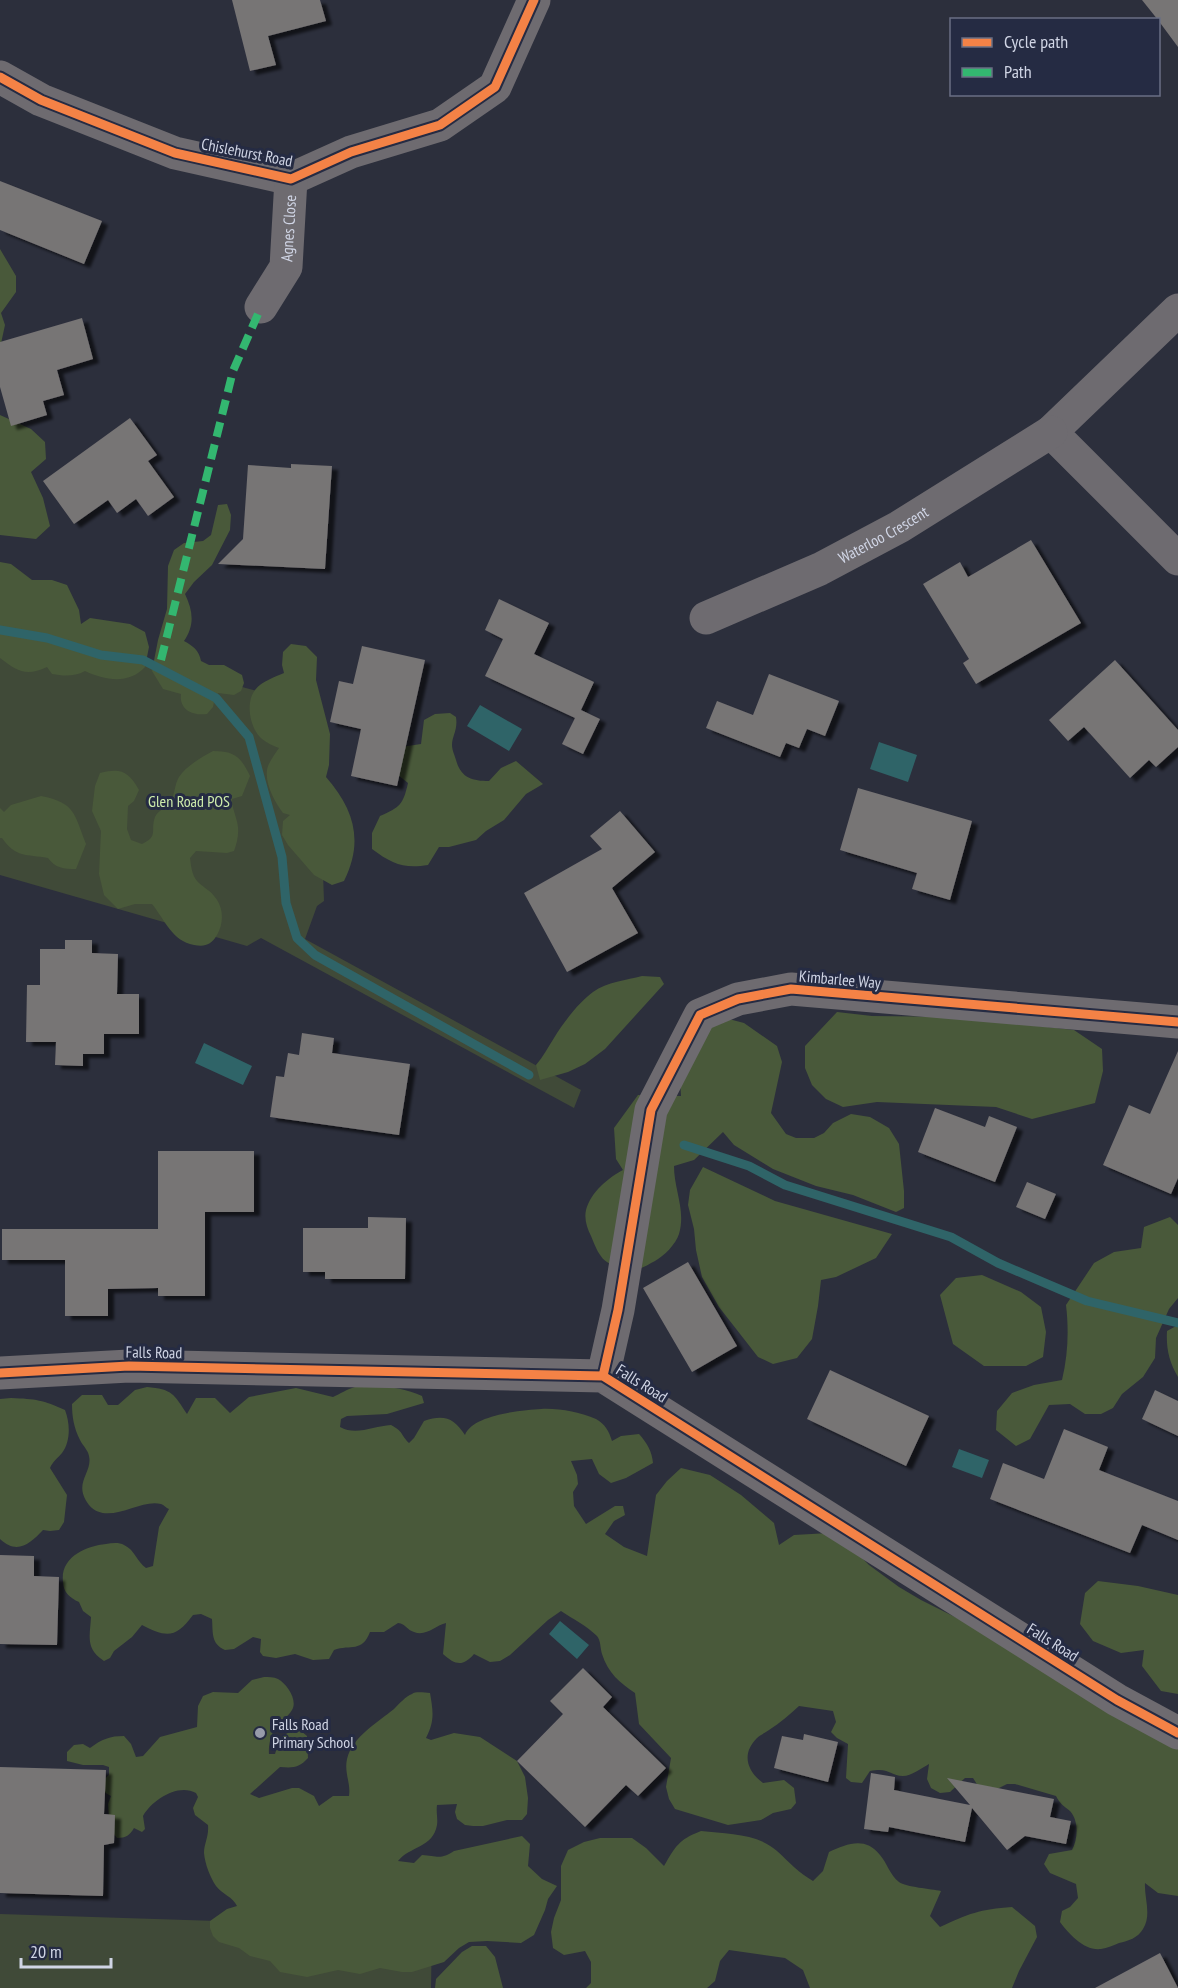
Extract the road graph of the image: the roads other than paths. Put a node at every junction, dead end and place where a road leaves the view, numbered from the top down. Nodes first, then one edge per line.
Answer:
1 (534, 0) edge
2 (0, 77) edge
3 (291, 179) junction
4 (261, 307) dead end
5 (1178, 310) edge
6 (1052, 432) junction
7 (1178, 559) edge
8 (706, 618) dead end
9 (1178, 1022) edge
10 (0, 1373) edge
11 (603, 1376) junction
12 (1178, 1733) edge

1 - 3 street, Chislehurst Road
2 - 3 street, Chislehurst Road
3 - 4 street, Agnes Close
5 - 6 street, Waterloo Crescent
6 - 7 street
6 - 8 street, Waterloo Crescent
9 - 11 street, Kimbarlee Way
10 - 11 street, Falls Road
11 - 12 street, Falls Road

